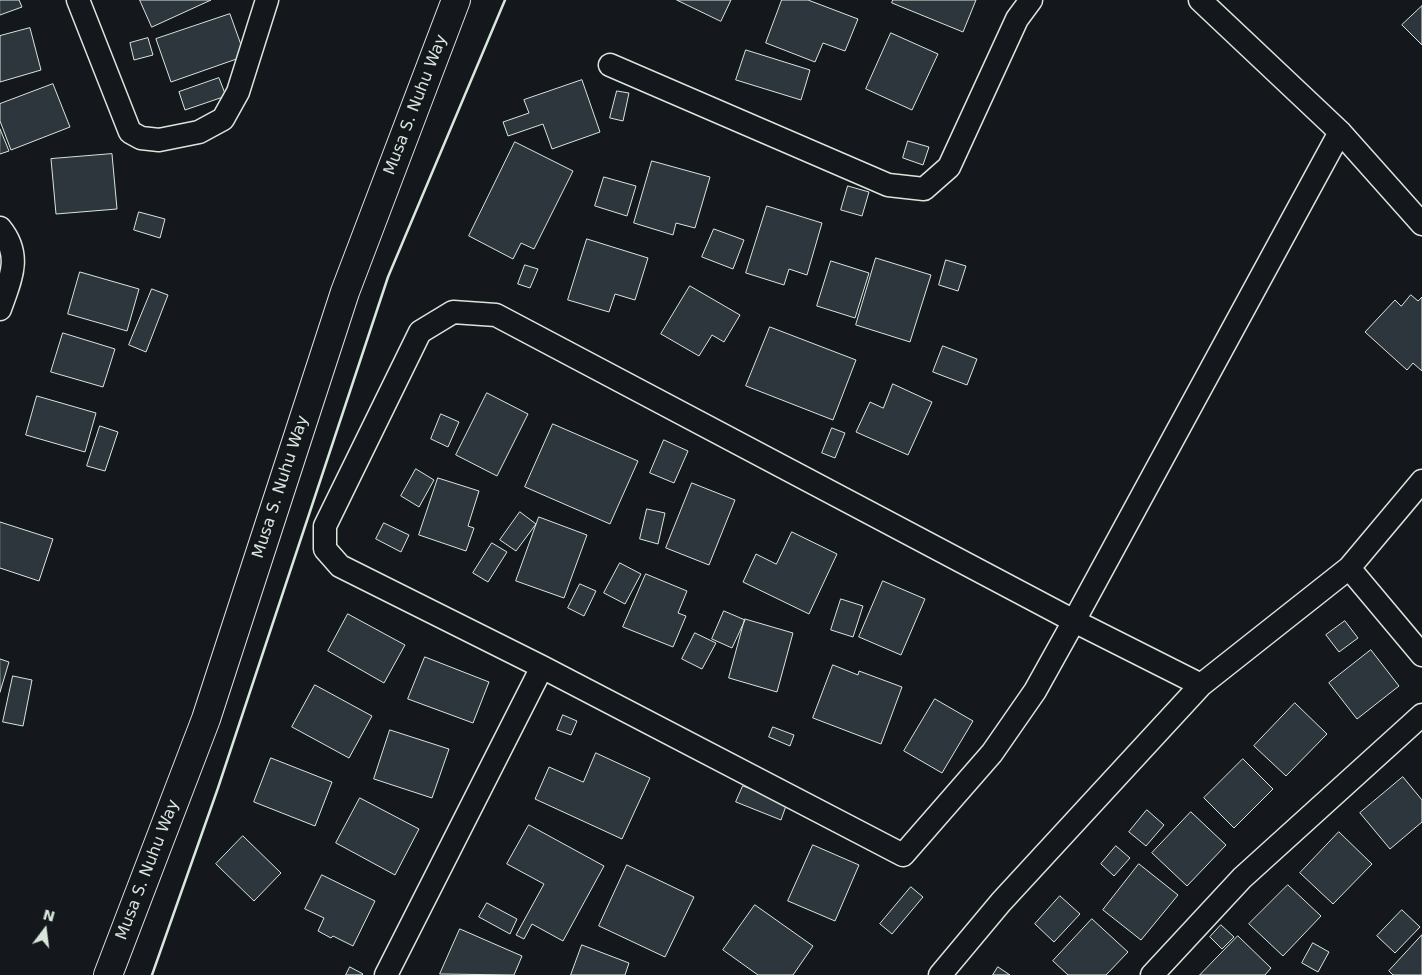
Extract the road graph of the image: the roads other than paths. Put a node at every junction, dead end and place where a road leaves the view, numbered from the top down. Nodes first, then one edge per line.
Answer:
1 (78, 0) edge
2 (267, 0) edge
3 (456, 0) edge
4 (1031, 0) edge
5 (1200, 0) edge
6 (610, 65) dead end
7 (1340, 132) junction
8 (1422, 224) edge
9 (0, 228) edge
10 (0, 309) edge
11 (1422, 481) edge
12 (1349, 568) junction
13 (1074, 621) junction
14 (1422, 655) edge
15 (542, 667) junction
16 (1201, 685) junction
17 (1422, 715) edge
18 (108, 975) edge
19 (386, 975) edge
20 (940, 975) edge
21 (1152, 975) edge

1 - 2 street
3 - 18 street, Musa S. Nuhu Way
4 - 6 street
5 - 7 street
7 - 8 street
7 - 13 street
9 - 10 street
11 - 12 street
12 - 14 street
12 - 16 street
13 - 15 street
13 - 15 street
13 - 16 street
15 - 19 street
16 - 20 street
17 - 21 street

